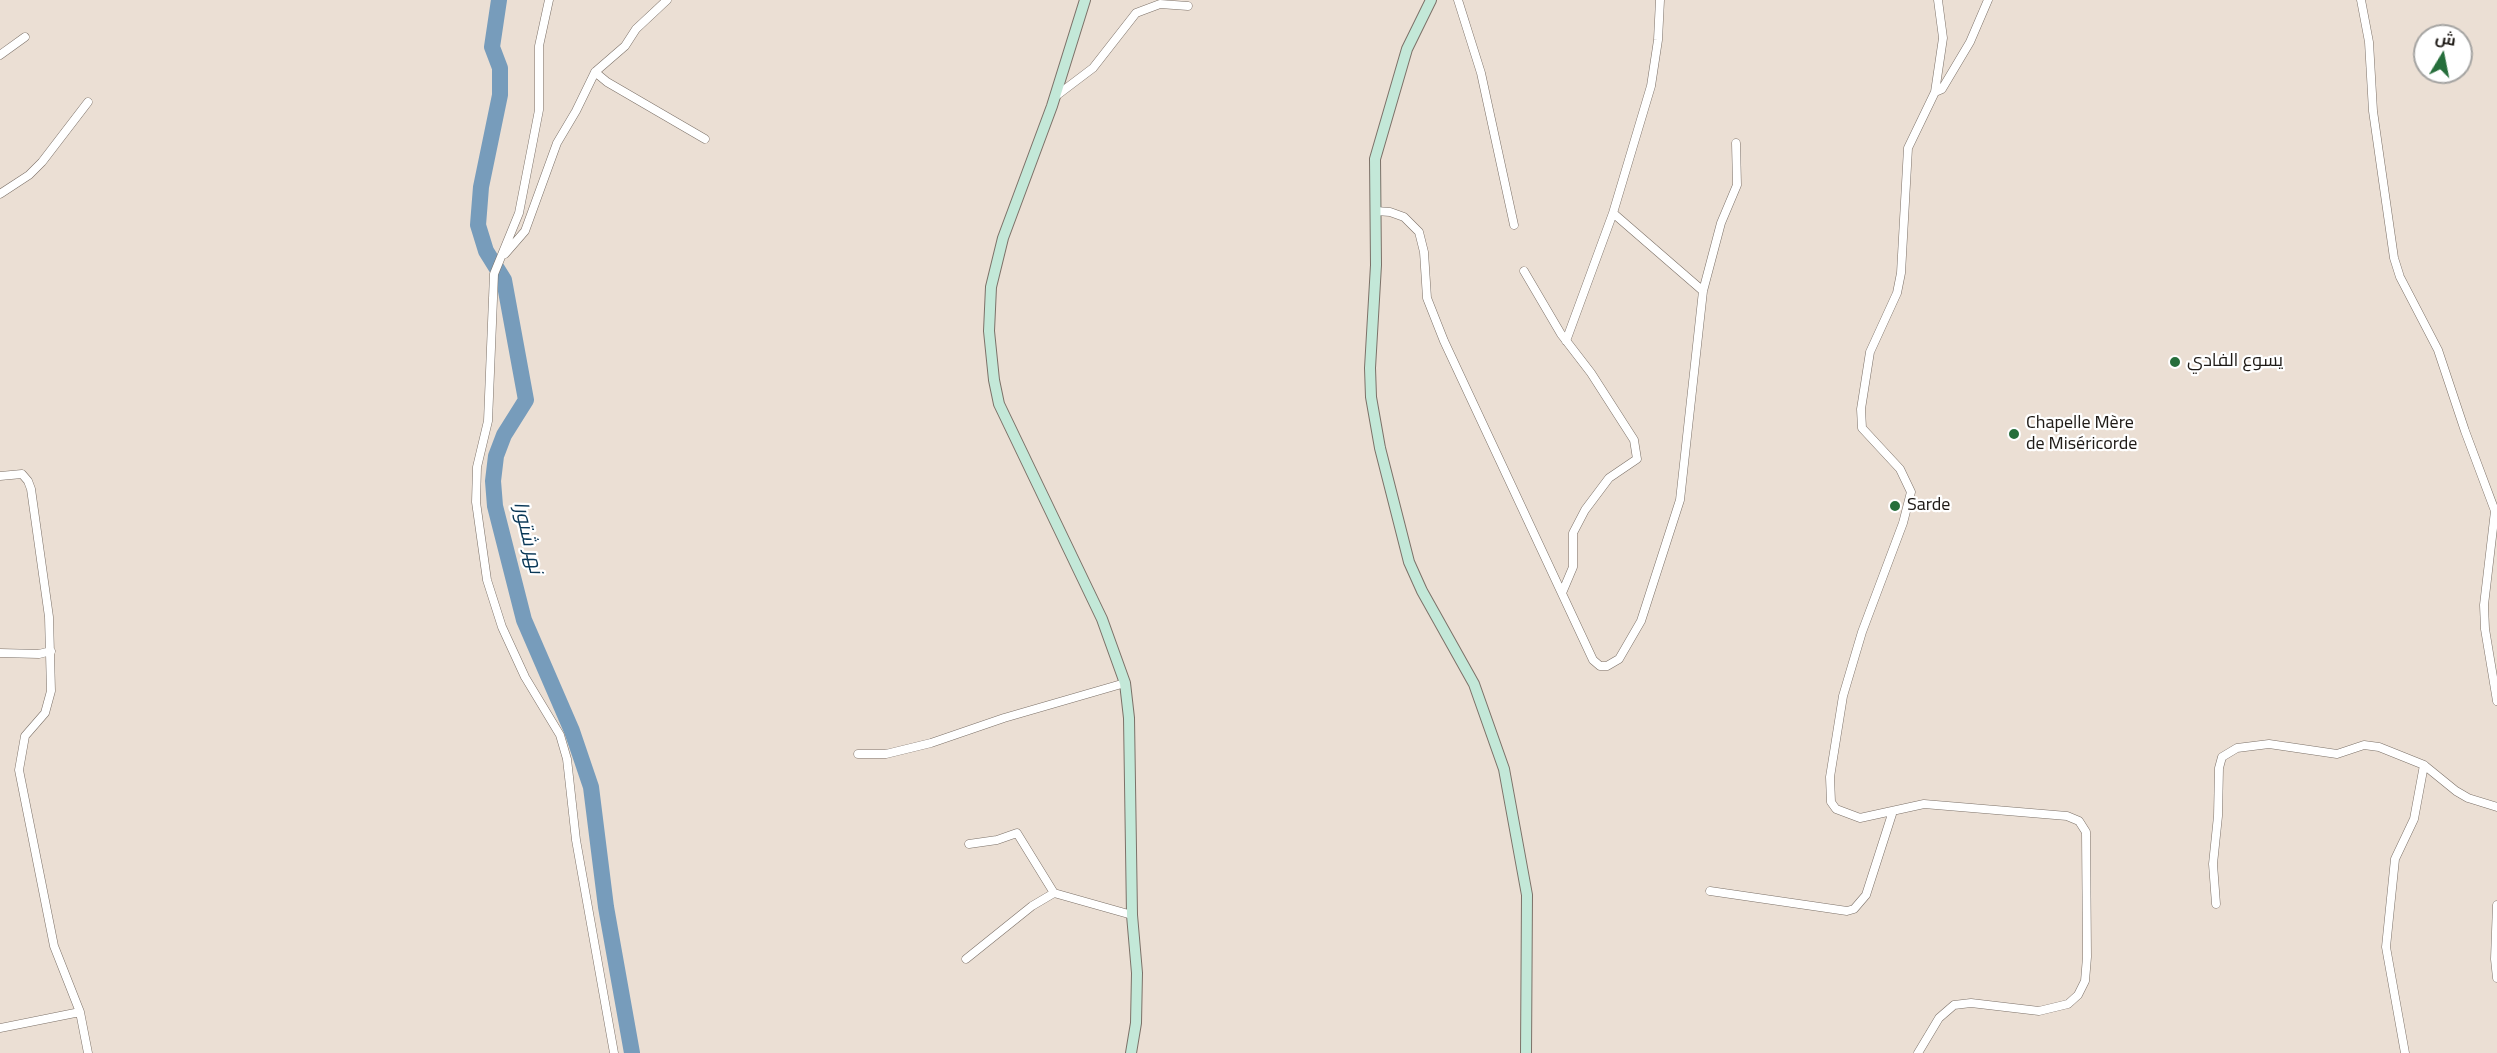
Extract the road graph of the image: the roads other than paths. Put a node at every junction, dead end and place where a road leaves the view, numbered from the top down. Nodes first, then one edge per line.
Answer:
1 (549, 0) edge
2 (667, 0) edge
3 (1085, 0) edge
4 (1431, 0) edge
5 (1458, 0) edge
6 (1660, 0) edge
7 (1938, 0) edge
8 (1988, 0) edge
9 (2361, 0) edge
10 (1188, 6) dead end
11 (25, 37) dead end
12 (0, 55) edge
13 (595, 72) junction
14 (1935, 92) junction
15 (1056, 96) junction
16 (88, 102) dead end
17 (705, 140) dead end
18 (1736, 143) dead end
19 (0, 194) edge
20 (1376, 211) junction
21 (1613, 213) junction
22 (1515, 225) dead end
23 (500, 260) junction
24 (1524, 270) dead end
25 (1702, 291) junction
26 (1566, 341) junction
27 (0, 476) edge
28 (1562, 593) junction
29 (51, 651) junction
30 (0, 653) edge
31 (1125, 683) junction
32 (2497, 701) edge
33 (858, 754) dead end
34 (2424, 765) junction
35 (2497, 807) edge
36 (1893, 811) junction
37 (969, 844) dead end
38 (1710, 891) dead end
39 (1054, 893) junction
40 (2216, 904) dead end
41 (2497, 905) edge
42 (1132, 915) junction
43 (966, 959) dead end
44 (2497, 978) edge
45 (80, 1012) junction
46 (0, 1028) edge
47 (88, 1053) edge
48 (614, 1053) edge
49 (1131, 1053) edge
50 (1526, 1053) edge
51 (1918, 1053) edge
52 (2405, 1053) edge

1 - 23 street
2 - 13 street
3 - 15 street
4 - 20 street
5 - 22 street
6 - 21 street
7 - 14 street
8 - 14 street
9 - 32 street
10 - 15 street
11 - 12 street
13 - 17 street
13 - 23 street
14 - 36 street
15 - 31 street
16 - 19 street
18 - 25 street
20 - 28 street
20 - 50 street
21 - 25 street
21 - 26 street
23 - 48 street
24 - 26 street
25 - 28 street
26 - 28 street
27 - 29 street
29 - 30 street
29 - 45 street
31 - 33 street
31 - 42 street
34 - 35 street
34 - 40 street
34 - 52 street
36 - 38 street
36 - 51 street
37 - 39 street
39 - 42 street
39 - 43 street
41 - 44 street
42 - 49 street
45 - 46 street
45 - 47 street

